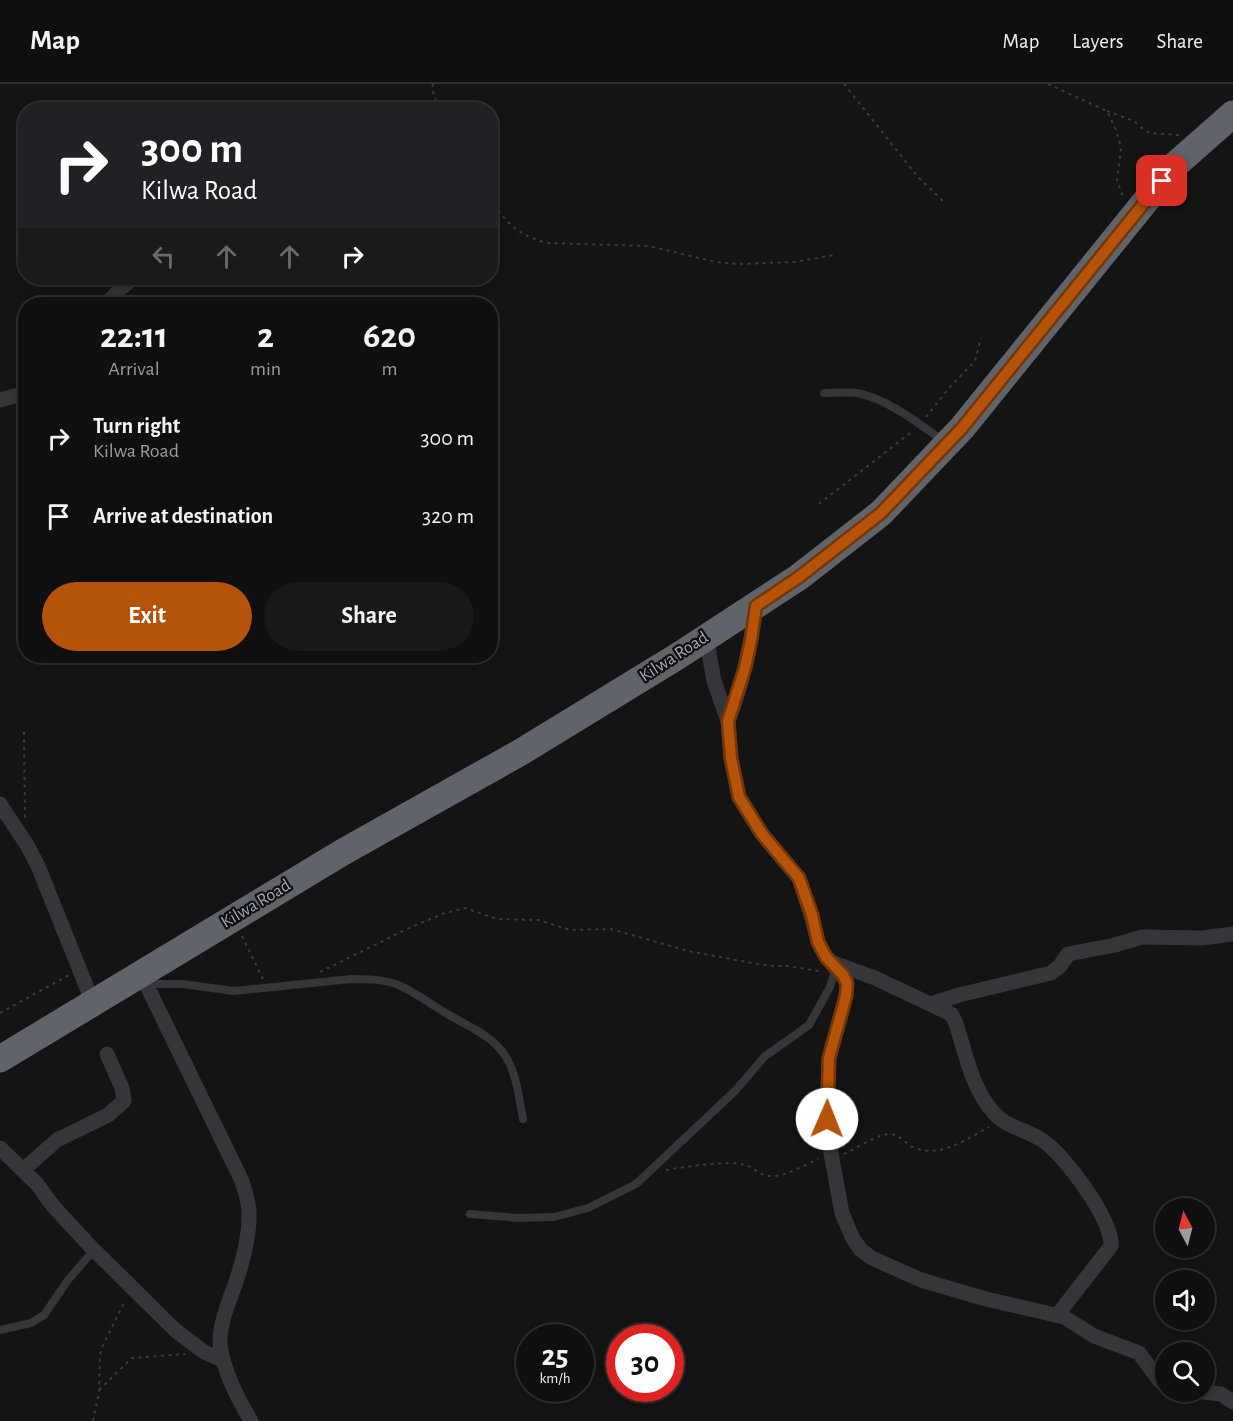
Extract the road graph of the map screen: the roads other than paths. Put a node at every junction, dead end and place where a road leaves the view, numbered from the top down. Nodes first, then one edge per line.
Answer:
1 (1233, 114) edge
2 (125, 285) edge
3 (113, 297) edge
4 (824, 393) dead end
5 (18, 395) edge
6 (0, 400) edge
7 (947, 443) junction
8 (756, 606) junction
9 (706, 637) junction
10 (728, 721) junction
11 (0, 804) edge
12 (1233, 934) edge
13 (834, 967) junction
14 (142, 979) junction
15 (93, 1003) junction
16 (931, 1004) junction
17 (107, 1054) dead end
18 (0, 1059) edge
19 (523, 1119) dead end
20 (0, 1148) edge
21 (23, 1170) junction
22 (470, 1214) dead end
23 (94, 1250) junction
24 (1058, 1314) junction
25 (0, 1330) edge
26 (222, 1360) junction
27 (1155, 1376) edge
28 (1215, 1393) edge
29 (1233, 1402) edge
30 (251, 1421) edge

1 - 7 highway, Kilwa Road
2 - 3 street
4 - 7 lane
5 - 6 street
7 - 8 highway, Kilwa Road
8 - 9 highway, Kilwa Road
8 - 10 street
9 - 10 street
9 - 14 highway, Kilwa Road
10 - 13 street
11 - 15 street
12 - 16 street
13 - 16 street
13 - 22 lane
13 - 24 street
14 - 15 highway, Kilwa Road
14 - 19 lane
14 - 26 street
15 - 18 highway, Kilwa Road
16 - 24 street
17 - 21 street
20 - 21 street
21 - 23 street
23 - 25 lane
23 - 26 street
24 - 27 street
26 - 30 street
28 - 29 street

